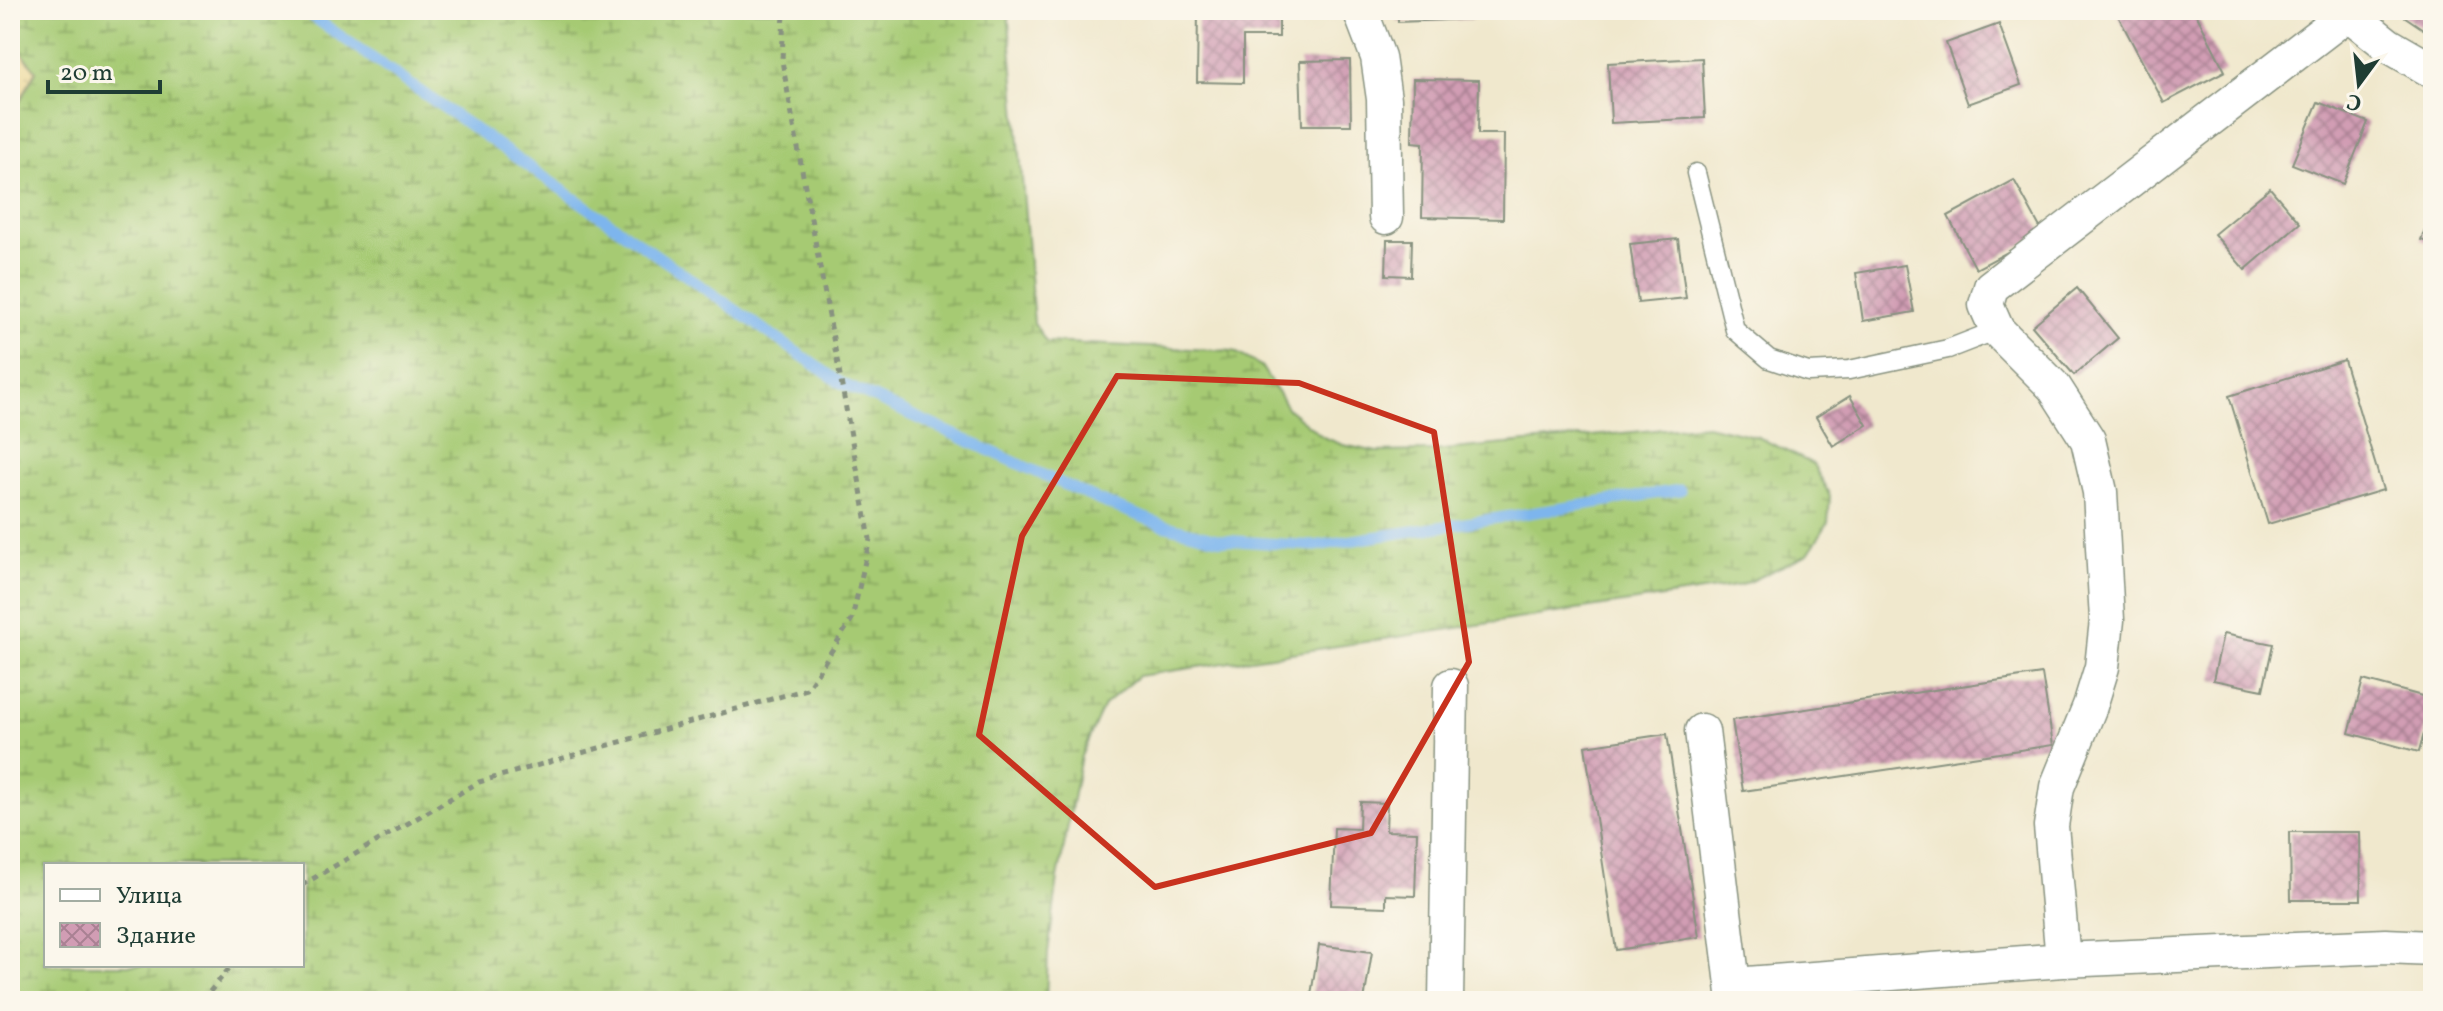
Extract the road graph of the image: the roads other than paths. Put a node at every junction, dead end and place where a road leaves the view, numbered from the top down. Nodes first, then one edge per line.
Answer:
1 (1360, 10) edge
2 (2346, 12) edge
3 (2433, 71) edge
4 (1696, 173) dead end
5 (1386, 217) dead end
6 (1997, 330) junction
7 (1451, 686) dead end
8 (1702, 731) dead end
9 (2433, 948) edge
10 (2063, 960) junction
11 (1735, 993) edge
12 (1446, 1001) edge

1 - 5 street
2 - 3 street
2 - 6 street
4 - 6 lane
6 - 10 street
7 - 12 street
8 - 11 street
9 - 10 street
10 - 11 street

